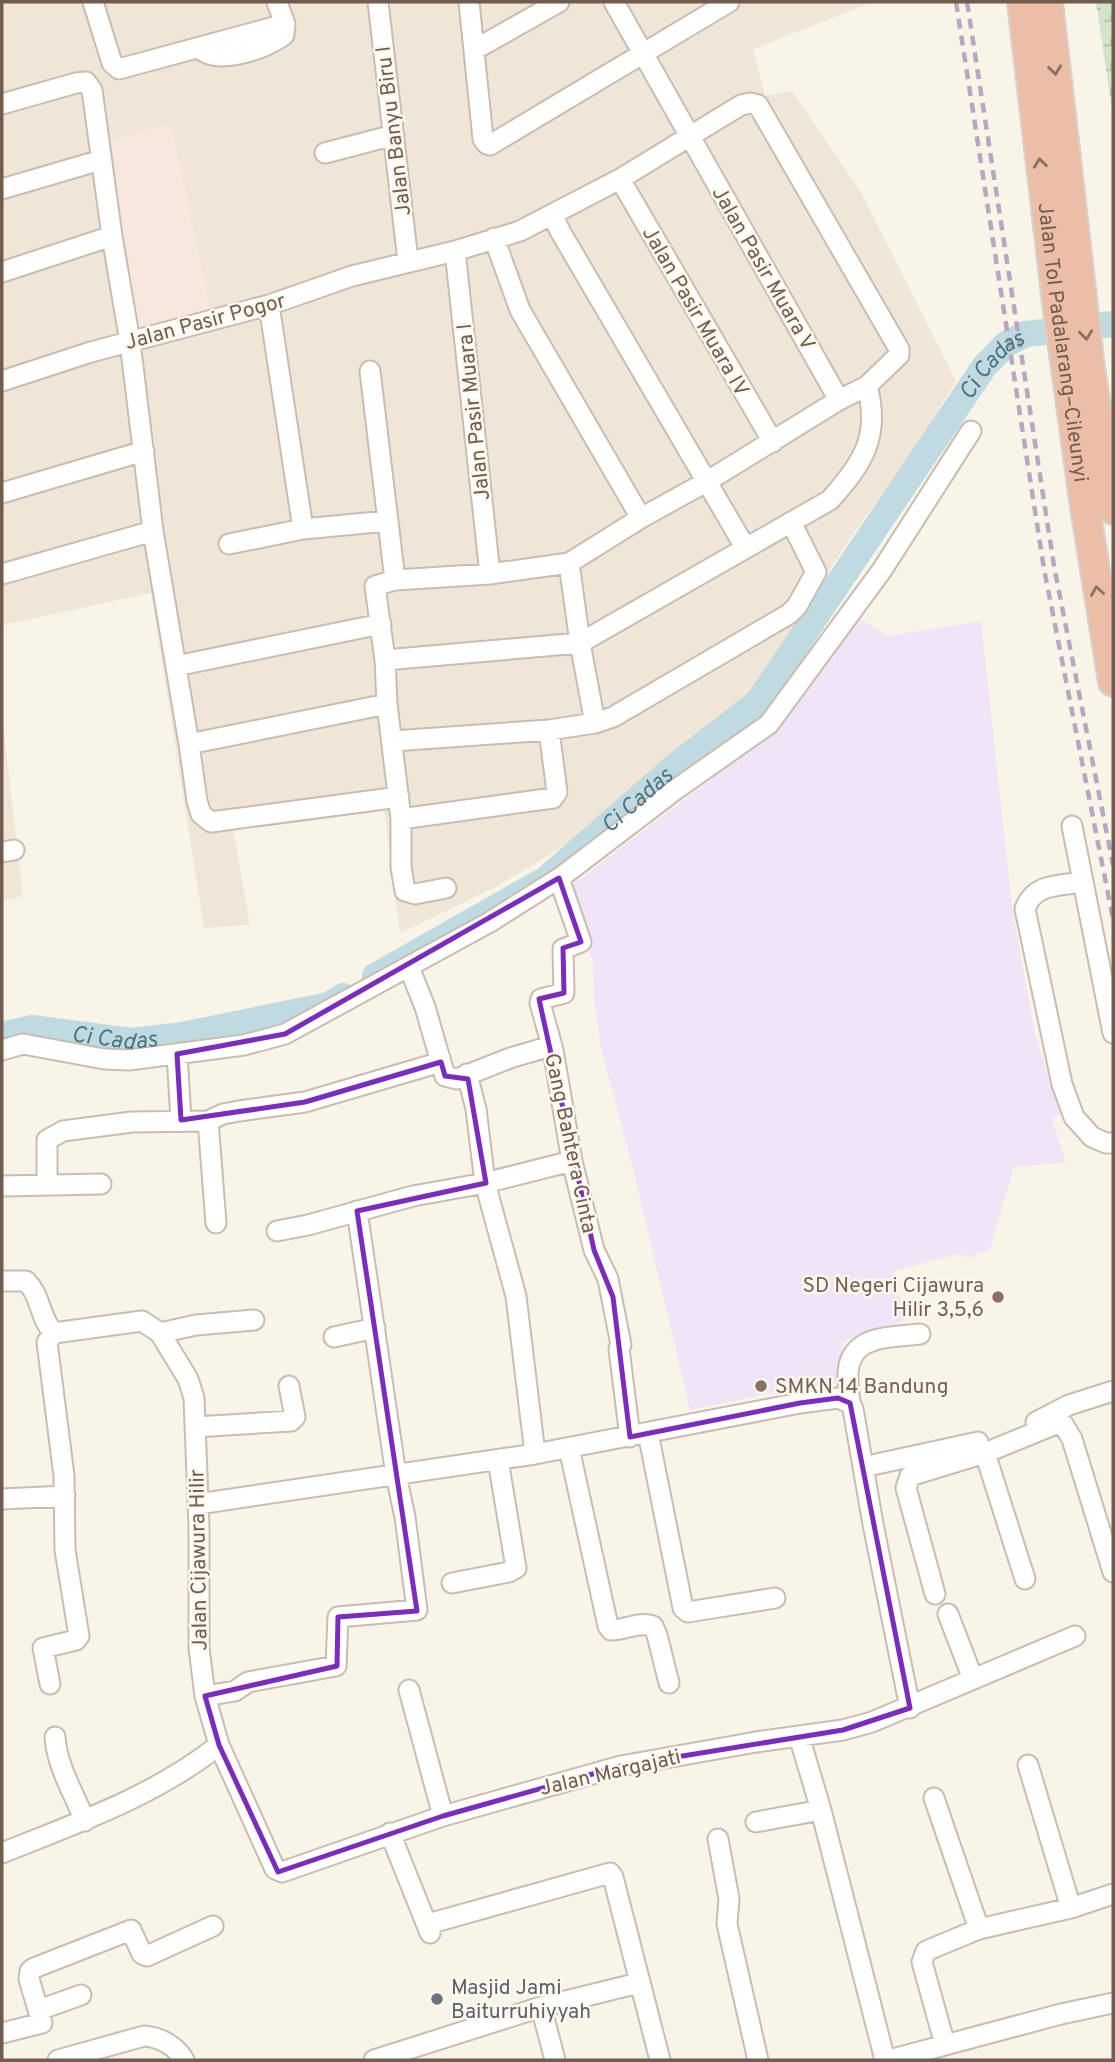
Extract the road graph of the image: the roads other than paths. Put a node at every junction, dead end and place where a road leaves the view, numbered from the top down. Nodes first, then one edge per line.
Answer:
1 (93, 2) edge
2 (277, 2) edge
3 (378, 2) edge
4 (469, 2) edge
5 (559, 2) edge
6 (614, 2) edge
7 (729, 2) edge
8 (1022, 2) edge
9 (1048, 2) edge
10 (474, 50) junction
11 (644, 52) junction
12 (2, 104) edge
13 (394, 135) junction
14 (690, 136) junction
15 (325, 153) dead end
16 (101, 160) junction
17 (620, 179) junction
18 (2, 189) edge
19 (552, 214) junction
20 (112, 236) junction
21 (494, 238) junction
22 (454, 251) junction
23 (408, 261) junction
24 (2, 272) edge
25 (1070, 302) junction
26 (269, 305) junction
27 (130, 342) junction
28 (1078, 368) junction
29 (370, 370) dead end
30 (2, 381) edge
31 (867, 386) junction
32 (839, 400) junction
33 (971, 431) dead end
34 (773, 442) junction
35 (144, 452) junction
36 (706, 482) junction
37 (2, 493) edge
38 (1113, 510) edge
39 (641, 518) junction
40 (387, 521) junction
41 (791, 522) junction
42 (303, 529) junction
43 (153, 531) junction
44 (229, 544) dead end
45 (745, 547) junction
46 (569, 563) junction
47 (2, 574) edge
48 (490, 574) junction
49 (395, 580) junction
50 (381, 624) junction
51 (580, 643) junction
52 (385, 660) junction
53 (176, 666) junction
54 (1113, 682) edge
55 (387, 704) junction
56 (595, 723) junction
57 (549, 730) junction
58 (393, 741) junction
59 (189, 744) junction
60 (399, 797) junction
61 (401, 819) junction
62 (1072, 826) dead end
63 (559, 878) junction
64 (1083, 882) junction
65 (446, 888) dead end
66 (409, 967) junction
67 (1113, 1033) edge
68 (551, 1046) junction
69 (2, 1050) edge
70 (177, 1054) junction
71 (441, 1062) junction
72 (467, 1074) junction
73 (181, 1120) junction
74 (208, 1121) junction
75 (1113, 1143) edge
76 (572, 1161) junction
77 (485, 1183) junction
78 (47, 1184) junction
79 (101, 1184) dead end
80 (2, 1186) edge
81 (357, 1212) junction
82 (216, 1223) dead end
83 (277, 1231) dead end
84 (2, 1281) edge
85 (254, 1320) dead end
86 (375, 1328) junction
87 (54, 1332) junction
88 (160, 1333) junction
89 (920, 1334) dead end
90 (334, 1336) dead end
91 (289, 1386) dead end
92 (1113, 1391) edge
93 (849, 1403) junction
94 (195, 1427) junction
95 (639, 1435) junction
96 (569, 1448) junction
97 (985, 1453) junction
98 (535, 1454) junction
99 (498, 1460) junction
100 (863, 1467) junction
101 (396, 1475) junction
102 (65, 1496) junction
103 (2, 1499) edge
104 (198, 1504) junction
105 (1113, 1572) edge
106 (1025, 1579) dead end
107 (452, 1583) dead end
108 (935, 1594) dead end
109 (775, 1598) dead end
110 (948, 1614) dead end
111 (1075, 1636) dead end
112 (973, 1679) junction
113 (669, 1683) dead end
114 (50, 1684) dead end
115 (409, 1690) dead end
116 (205, 1696) junction
117 (910, 1708) junction
118 (799, 1736) junction
119 (55, 1737) dead end
120 (219, 1745) junction
121 (1028, 1765) dead end
122 (934, 1798) dead end
123 (821, 1810) junction
124 (443, 1816) junction
125 (85, 1821) junction
126 (756, 1822) dead end
127 (390, 1833) junction
128 (718, 1839) dead end
129 (2, 1853) edge
130 (1113, 1894) edge
131 (1071, 1908) junction
132 (213, 1926) dead end
133 (979, 1929) junction
134 (639, 1983) junction
135 (80, 1995) dead end
136 (1113, 2003) edge
137 (541, 2007) junction
138 (40, 2010) junction
139 (2, 2033) edge
140 (945, 2045) junction
141 (425, 2053) edge
142 (924, 2056) edge
143 (58, 2060) edge
144 (184, 2060) edge
145 (374, 2060) edge
146 (555, 2060) edge
147 (660, 2060) edge
148 (758, 2060) edge
149 (887, 2060) edge

1 - 2 street
3 - 13 street, Jalan Banyu Biru I
4 - 10 street
5 - 10 street
6 - 11 street, Jalan Pasir Muara V
7 - 11 street
25 -> 8 highway, Jalan Tol Padalarang–Cileunyi
9 -> 25 highway, Jalan Tol Padalarang–Cileunyi
10 - 11 street
11 - 14 street, Jalan Pasir Muara V
12 - 16 street
13 - 15 street
13 - 23 street, Jalan Banyu Biru I
14 - 17 street, Jalan Pasir Pogor
14 - 31 street, Jalan Pasir Pogor
14 - 32 street, Jalan Pasir Muara V
16 - 18 street
16 - 20 street
17 - 19 street, Jalan Pasir Pogor
17 - 34 street, Jalan Pasir Muara IV
19 - 21 street, Jalan Pasir Pogor
19 - 36 street
20 - 24 street
20 - 27 street
21 - 22 street, Jalan Pasir Pogor
21 - 39 street
22 - 23 street, Jalan Pasir Pogor
22 - 48 street, Jalan Pasir Muara I
23 - 26 street, Jalan Pasir Pogor
25 - 28 highway, Jalan Tol Padalarang–Cileunyi
26 - 27 street, Jalan Pasir Pogor
26 - 42 street
27 - 30 street, Jalan Pasir Pogor
27 - 35 street
28 - 38 highway, Jalan Tol Padalarang–Cileunyi
54 -> 28 highway, Jalan Tol Padalarang–Cileunyi
29 - 40 street
31 - 32 street
31 - 41 street
32 - 34 street
33 - 63 street
34 - 36 street
35 - 37 street
35 - 43 street
36 - 39 street
36 - 45 street
39 - 46 street
40 - 42 street
40 - 49 street
41 - 45 street
41 - 56 street
42 - 44 street
43 - 47 street
43 - 53 street
45 - 51 street
46 - 48 street
46 - 51 street
48 - 49 street
49 - 50 street
50 - 52 street
50 - 53 street
51 - 52 street
51 - 56 street
52 - 55 street
53 - 59 street
55 - 58 street
55 - 59 street
56 - 57 street
57 - 58 street
57 - 61 street
58 - 60 street
59 - 60 street
60 - 61 street
61 - 65 street
62 - 64 street
63 - 66 street
63 - 68 street, Gang Bahtera Cinta
64 - 67 street
64 - 75 street
66 - 70 street
66 - 71 street
68 - 72 street
68 - 76 street, Gang Bahtera Cinta
69 - 70 street
70 - 73 street
71 - 72 street
71 - 74 street
72 - 77 street
73 - 74 street
73 - 78 street
74 - 82 street
76 - 77 street
76 - 95 street, Gang Bahtera Cinta
77 - 81 street
77 - 98 street
78 - 79 street
78 - 80 street
81 - 83 street
81 - 86 street
84 - 87 street
85 - 88 street
86 - 90 street
86 - 101 street
87 - 88 street
87 - 102 street
88 - 94 street, Jalan Cijawura Hilir
89 - 93 street
91 - 94 street
92 - 100 street
93 - 95 street
93 - 100 street
94 - 104 street, Jalan Cijawura Hilir
95 - 96 street
95 - 109 street, Gang Bahtera Cinta
96 - 98 street
96 - 113 street
97 - 105 street
97 - 106 street
97 - 108 street
98 - 99 street
99 - 101 street
99 - 107 street
100 - 117 street
101 - 104 street
101 - 116 street
102 - 103 street
102 - 114 street
104 - 116 street, Jalan Cijawura Hilir
110 - 112 street
111 - 112 street, Jalan Margajati
112 - 117 street, Jalan Margajati
115 - 124 street
116 - 120 street, Jalan Cijawura Hilir
117 - 118 street, Jalan Margajati
118 - 123 street
118 - 124 street, Jalan Margajati
119 - 125 street
120 - 125 street
120 - 127 street, Jalan Margajati
121 - 131 street
122 - 133 street
123 - 126 street
123 - 149 street
124 - 127 street, Jalan Margajati
125 - 129 street
127 - 134 street
128 - 148 street
130 - 131 street
131 - 133 street
132 - 138 street
133 - 140 street
134 - 137 street
134 - 147 street
135 - 138 street
136 - 140 street
137 - 141 street
137 - 146 street
138 - 139 street
140 - 142 street
141 - 145 street
142 - 149 street
143 - 144 street

